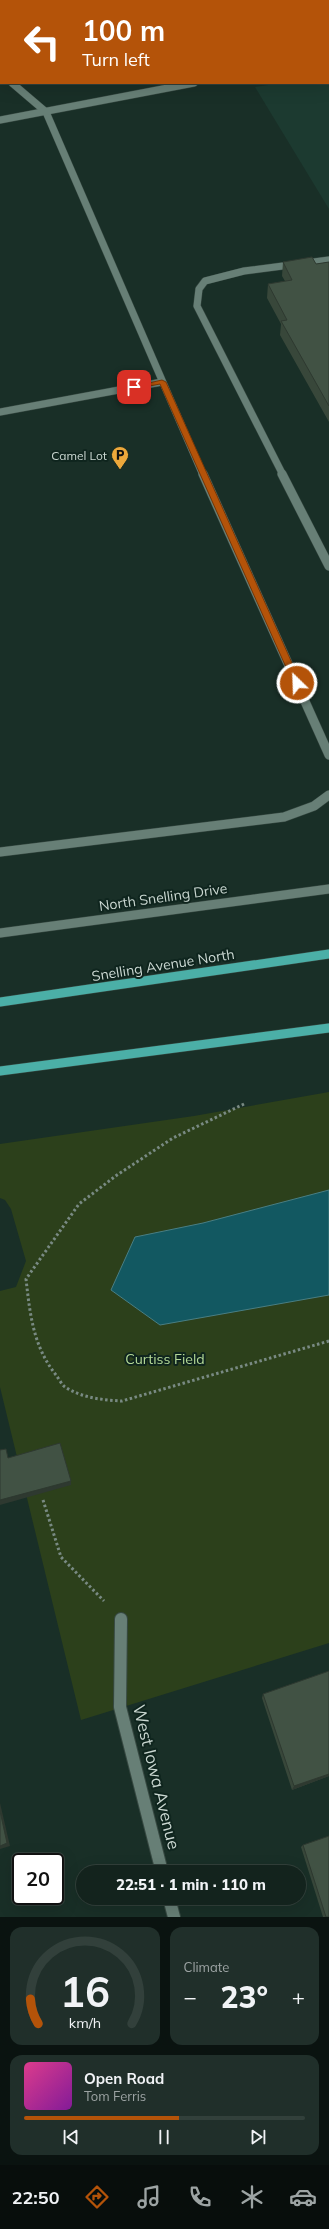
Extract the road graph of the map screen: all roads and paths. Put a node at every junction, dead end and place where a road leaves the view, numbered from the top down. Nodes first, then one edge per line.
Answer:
1 (13, 84) edge
2 (189, 84) edge
3 (46, 112) junction
4 (0, 120) edge
5 (329, 260) edge
6 (162, 382) junction
7 (0, 412) edge
8 (329, 566) edge
9 (329, 755) edge
10 (329, 795) edge
11 (0, 852) edge
12 (329, 889) edge
13 (0, 933) edge
14 (329, 954) edge
15 (0, 1002) edge
16 (329, 1028) edge
17 (0, 1071) edge
18 (244, 1104) dead end
19 (329, 1341) edge
20 (43, 1500) dead end
21 (121, 1619) joint
22 (160, 1865) edge
23 (171, 1905) edge
24 (174, 1917) edge

1 - 3 street
2 - 3 street
3 - 4 street
3 - 6 street
5 - 8 street
6 - 7 street
6 - 9 street
10 - 11 street
12 - 13 street, North Snelling Drive
14 - 15 main road, Snelling Avenue North
16 - 17 main road
18 - 19 path
20 - 21 path
21 - 22 street, West Iowa Avenue
23 - 24 street

